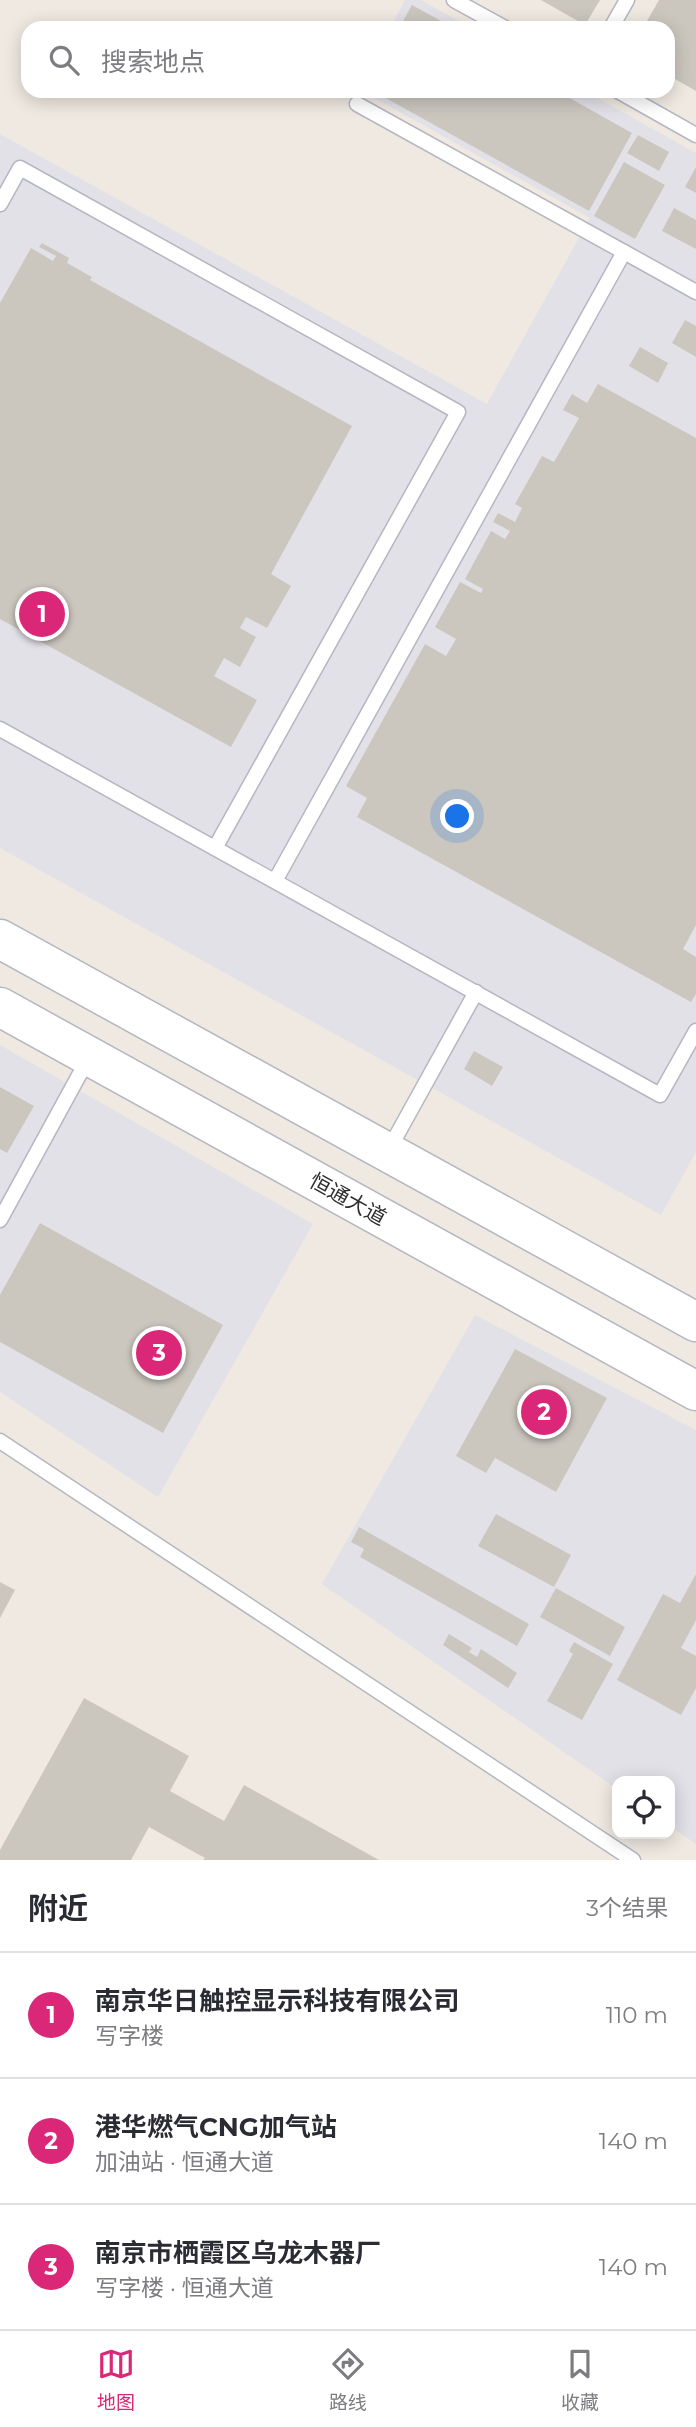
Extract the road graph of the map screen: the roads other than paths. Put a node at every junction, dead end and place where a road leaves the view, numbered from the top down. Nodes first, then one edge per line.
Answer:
1 (454, 0) edge
2 (627, 0) edge
3 (492, 21) edge
4 (615, 21) edge
5 (630, 98) edge
6 (358, 104) dead end
7 (696, 135) edge
8 (0, 204) edge
9 (624, 252) junction
10 (696, 292) edge
11 (0, 729) edge
12 (215, 848) junction
13 (275, 881) junction
14 (0, 939) edge
15 (475, 992) junction
16 (0, 1007) edge
17 (696, 1031) edge
18 (90, 1056) junction
19 (388, 1153) junction
20 (0, 1220) edge
21 (696, 1322) edge
22 (696, 1391) edge
23 (0, 1441) edge
24 (633, 1860) edge

1 - 3 lane
2 - 4 lane
5 - 7 lane
6 - 9 lane
8 - 12 lane
9 - 10 lane
9 - 13 lane
11 - 12 lane
12 - 13 lane
13 - 15 lane
14 - 19 main road
15 - 17 lane
15 - 19 lane
16 - 18 main road, 恒通大道
18 - 20 lane
18 - 22 main road, 恒通大道
19 - 21 main road
23 - 24 lane

